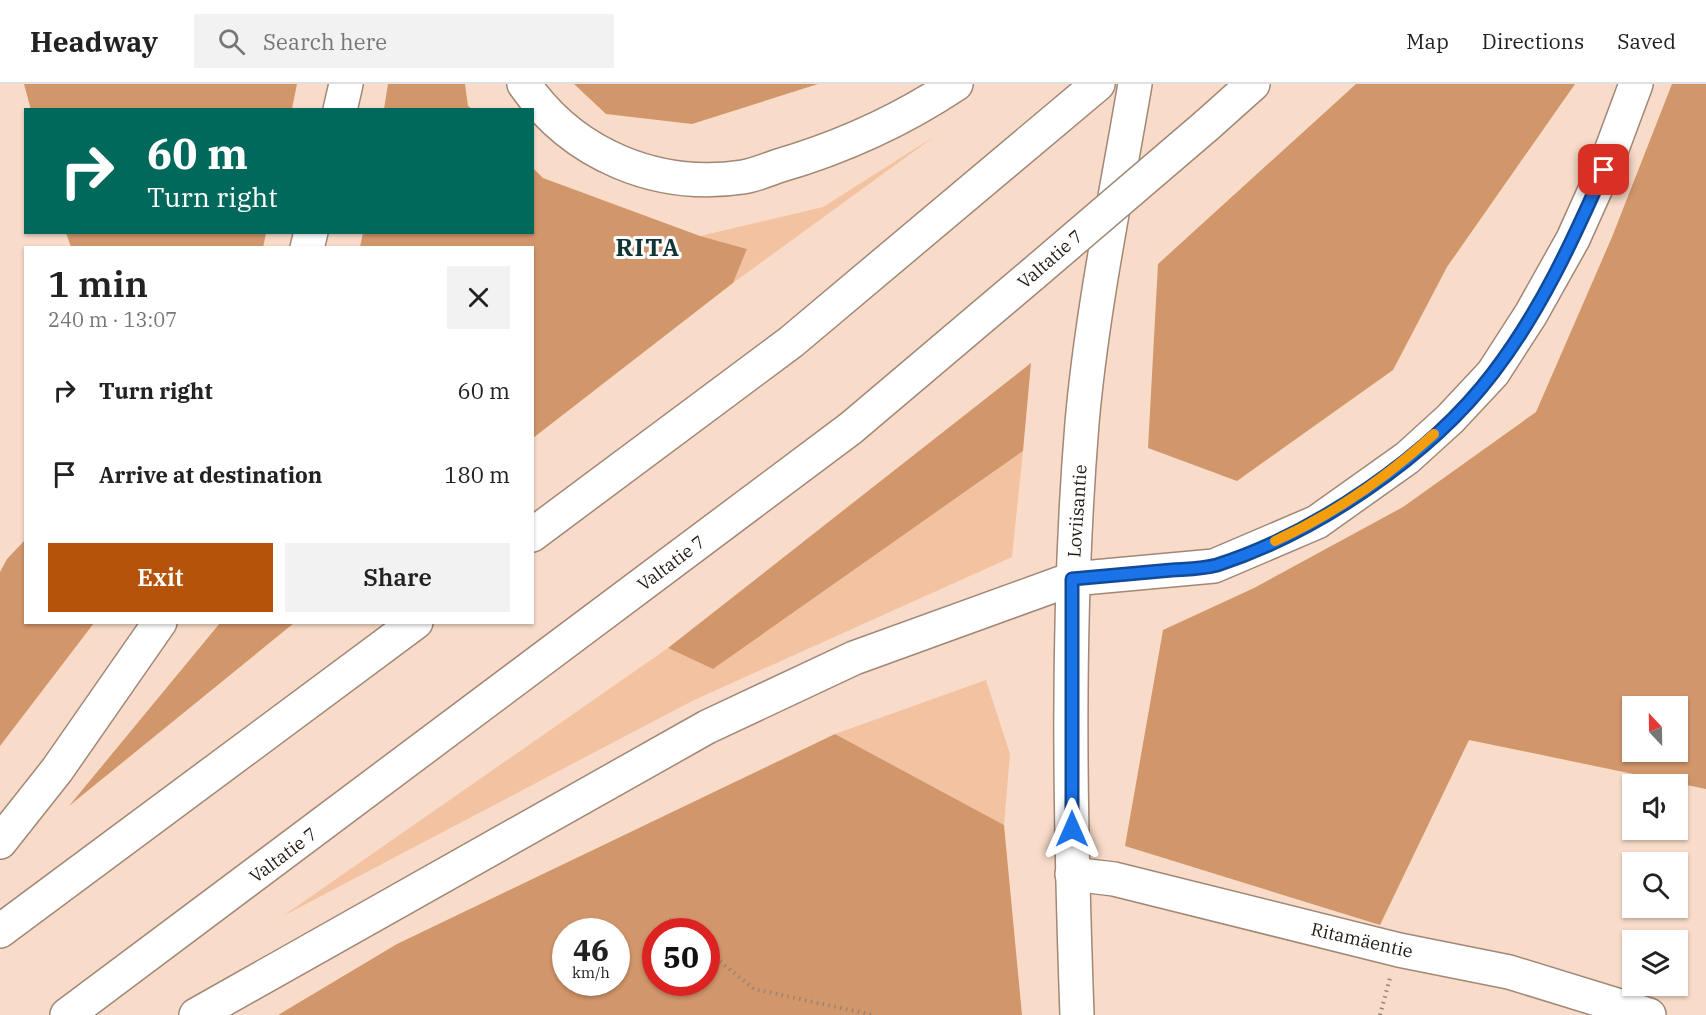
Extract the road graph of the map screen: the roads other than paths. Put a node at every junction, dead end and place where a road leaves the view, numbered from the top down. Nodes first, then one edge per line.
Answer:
1 (346, 84) edge
2 (524, 84) edge
3 (956, 84) edge
4 (1098, 84) edge
5 (1135, 84) edge
6 (1253, 84) edge
7 (1636, 84) edge
8 (340, 108) edge
9 (534, 534) edge
10 (1072, 579) junction
11 (159, 624) edge
12 (413, 624) edge
13 (0, 842) edge
14 (1072, 874) junction
15 (0, 931) edge
16 (68, 1015) edge
17 (196, 1015) edge
18 (1077, 1015) edge
19 (1649, 1015) edge

1 - 8 main road
2 - 3 main road
4 - 9 main road
5 - 10 main road, Loviisantie
6 - 16 main road, Valtatie 7, bridge
7 - 10 main road
10 - 14 main road, Loviisantie
10 - 17 main road
11 - 13 main road
12 - 15 main road
14 - 18 main road, Loviisantie
14 - 19 main road, Ritamäentie

